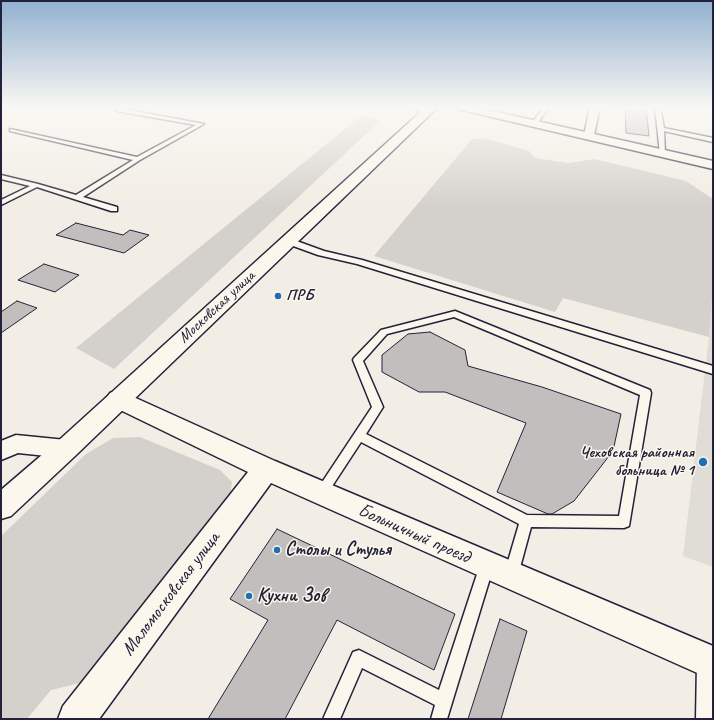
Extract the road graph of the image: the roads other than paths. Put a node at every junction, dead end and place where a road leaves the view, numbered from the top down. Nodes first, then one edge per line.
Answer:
1 (58, 141) edge
2 (171, 141) edge
3 (392, 141) edge
4 (612, 141) edge
5 (661, 141) edge
6 (662, 153) junction
7 (138, 159) junction
8 (713, 165) edge
9 (1, 177) edge
10 (36, 185) junction
11 (78, 197) junction
12 (1, 203) edge
13 (114, 209) dead end
14 (288, 241) junction
15 (713, 370) edge
16 (118, 399) junction
17 (360, 436) junction
18 (66, 449) junction
19 (1, 451) edge
20 (266, 469) junction
21 (321, 493) junction
22 (1, 508) edge
23 (526, 521) junction
24 (499, 570) junction
25 (712, 662) edge
26 (444, 701) junction
27 (76, 719) edge
28 (331, 719) edge
29 (439, 719) edge
30 (712, 719) edge

1 - 7 lane
2 - 7 lane
3 - 14 street, Московская улица
4 - 6 street
5 - 6 lane
6 - 8 street
7 - 11 lane
9 - 10 lane
10 - 11 lane
10 - 12 lane
11 - 13 lane
14 - 15 lane
14 - 16 street, Московская улица
16 - 18 street, Московская улица
16 - 20 street, Больничный проезд
17 - 21 lane
17 - 23 lane
17 - 23 lane
18 - 19 street
18 - 22 street, Московская улица
20 - 21 street, Больничный проезд
20 - 27 street, Маломосковская улица
21 - 24 street, Больничный проезд
23 - 24 lane
24 - 25 street, Больничный проезд
24 - 26 lane
25 - 30 street
26 - 28 lane
26 - 29 lane

